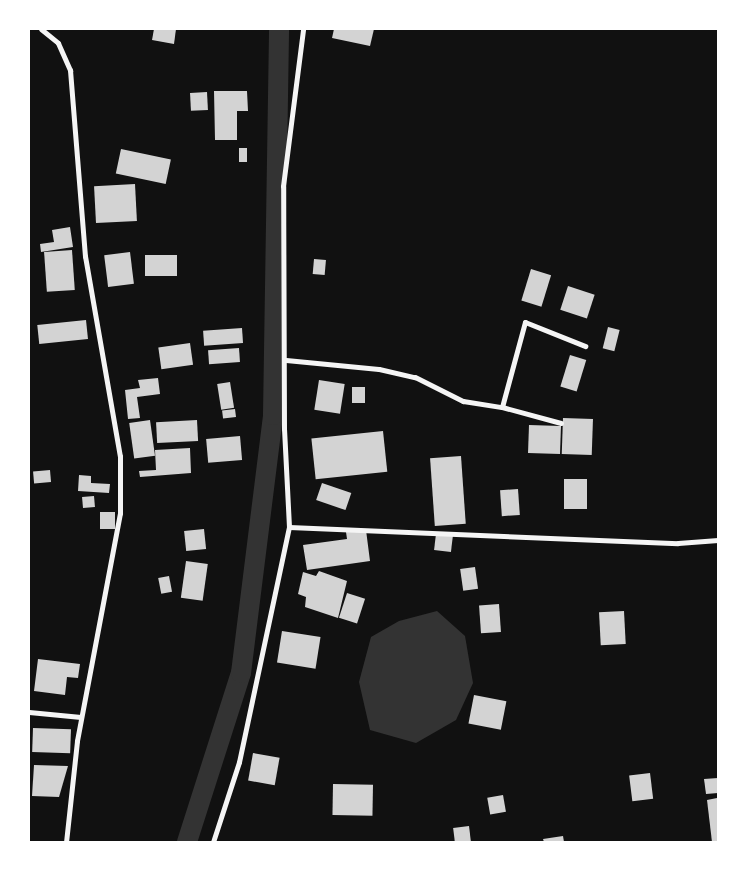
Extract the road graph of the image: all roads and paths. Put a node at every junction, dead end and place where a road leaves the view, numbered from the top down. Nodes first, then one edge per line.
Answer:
1 (42, 29) edge
2 (303, 29) edge
3 (585, 346) dead end
4 (286, 360) junction
5 (502, 407) junction
6 (561, 423) dead end
7 (289, 528) junction
8 (718, 540) edge
9 (29, 712) edge
10 (81, 717) junction
11 (66, 842) edge
12 (213, 842) edge

1 - 10 street
2 - 4 street
3 - 5 street
4 - 5 street
4 - 7 street
5 - 6 street
7 - 8 street
7 - 12 street
9 - 10 street
10 - 11 street

